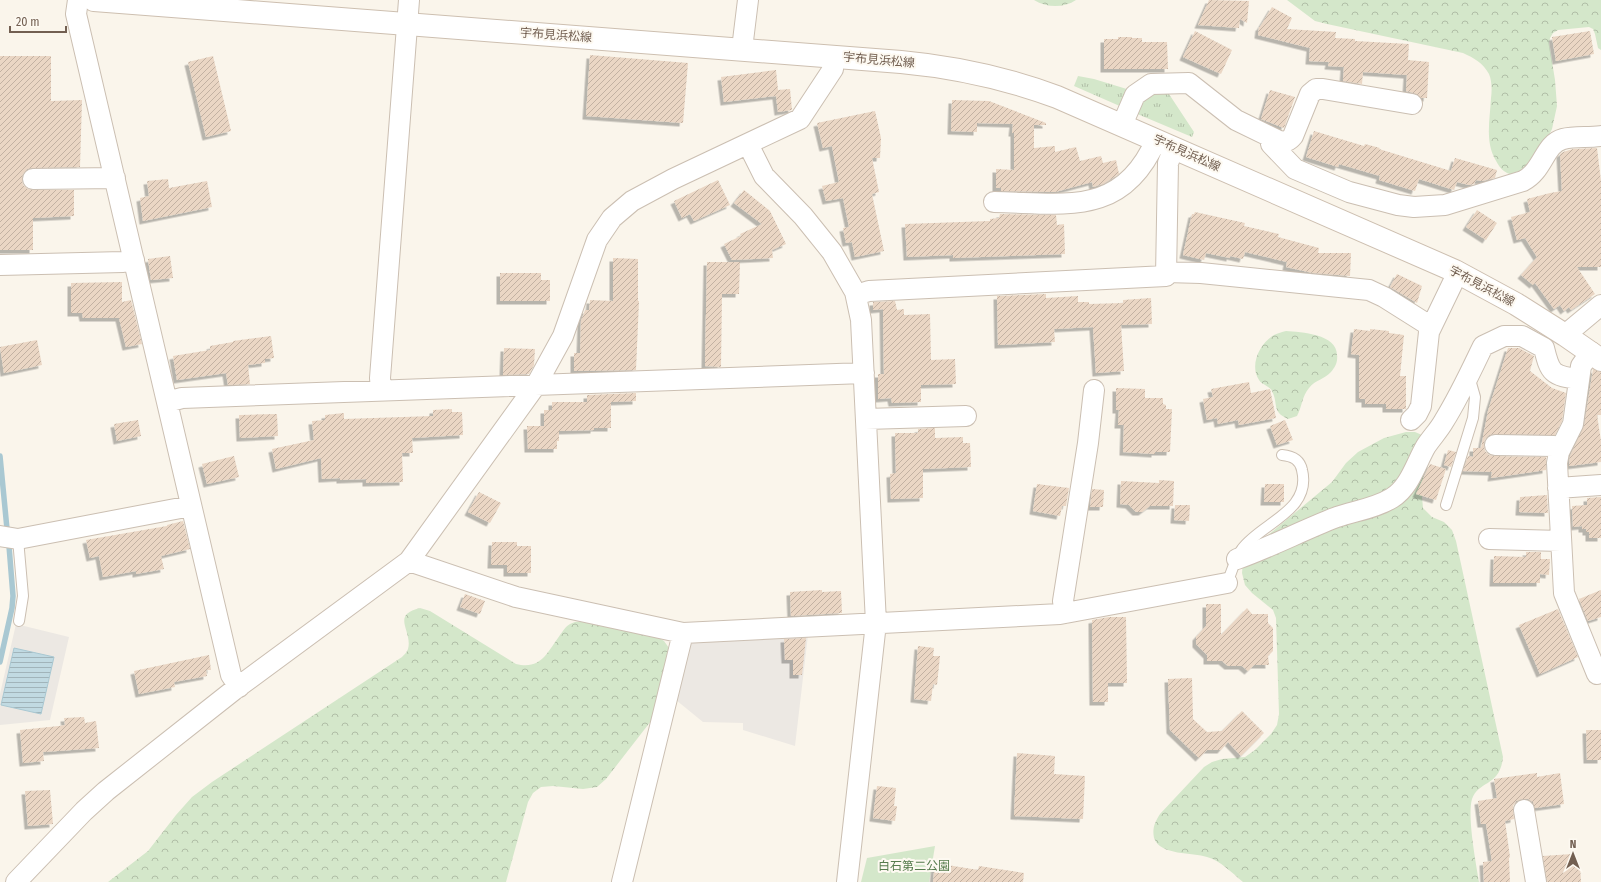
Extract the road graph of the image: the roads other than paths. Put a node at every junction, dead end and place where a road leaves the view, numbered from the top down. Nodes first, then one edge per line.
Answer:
1 (78, 0) edge
2 (94, 0) edge
3 (409, 0) edge
4 (748, 0) edge
5 (185, 3) edge
6 (407, 24) junction
7 (742, 49) junction
8 (834, 57) junction
9 (1412, 104) dead end
10 (1122, 125) junction
11 (1601, 136) edge
12 (1274, 139) junction
13 (748, 144) junction
14 (1165, 144) junction
15 (114, 178) junction
16 (33, 179) dead end
17 (994, 202) dead end
18 (134, 260) junction
19 (0, 264) edge
20 (1166, 272) junction
21 (1458, 272) junction
22 (856, 295) junction
23 (1601, 305) edge
24 (1430, 326) junction
25 (1566, 335) junction
26 (1596, 356) edge
27 (864, 373) junction
28 (1469, 376) junction
29 (1579, 378) junction
30 (536, 385) junction
31 (381, 390) junction
32 (1094, 390) dead end
33 (167, 402) junction
34 (966, 416) dead end
35 (866, 419) junction
36 (1411, 420) dead end
37 (1495, 445) dead end
38 (1560, 450) junction
39 (1282, 455) dead end
40 (1601, 485) edge
41 (1558, 488) junction
42 (1446, 505) dead end
43 (191, 506) junction
44 (9, 538) edge
45 (1489, 539) dead end
46 (1561, 541) junction
47 (1237, 559) junction
48 (409, 561) junction
49 (1227, 583) joint
50 (1065, 613) junction
51 (19, 621) dead end
52 (876, 623) junction
53 (683, 633) junction
54 (1597, 674) dead end
55 (239, 687) junction
56 (1524, 810) dead end
57 (16, 882) edge
58 (622, 882) edge
59 (847, 882) edge
60 (1536, 882) edge

1 - 15 street
2 - 5 main road, 宇布見浜松線
3 - 6 street
4 - 7 street
5 - 6 main road, 宇布見浜松線
6 - 7 main road, 宇布見浜松線
6 - 31 street
7 - 8 main road, 宇布見浜松線
8 - 10 main road, 宇布見浜松線
8 - 13 street
9 - 12 street
10 - 12 street
10 - 14 main road, 宇布見浜松線
11 - 12 street
13 - 22 street
13 - 30 street
14 - 17 street
14 - 20 street
14 - 21 main road, 宇布見浜松線
15 - 16 street
15 - 18 street
18 - 19 street
18 - 33 street
20 - 22 street
20 - 24 street
21 - 24 street
21 - 25 main road, 宇布見浜松線
22 - 27 street
23 - 25 street
24 - 36 street
25 - 26 main road, 宇布見浜松線
26 - 29 street
27 - 30 street
27 - 35 street
28 - 29 street
28 - 42 lane
28 - 47 street
29 - 38 street
30 - 31 street
30 - 48 street
31 - 33 street
32 - 50 street
33 - 43 street
34 - 35 street
35 - 52 street
37 - 38 street
38 - 41 street
39 - 47 lane
40 - 41 street
41 - 46 street
43 - 44 street
43 - 55 street
44 - 51 lane
45 - 46 street
46 - 54 street
47 - 49 lane
48 - 53 street
48 - 55 street
49 - 50 street
50 - 52 street
52 - 53 street
52 - 59 street
53 - 58 street
55 - 57 street
56 - 60 street

